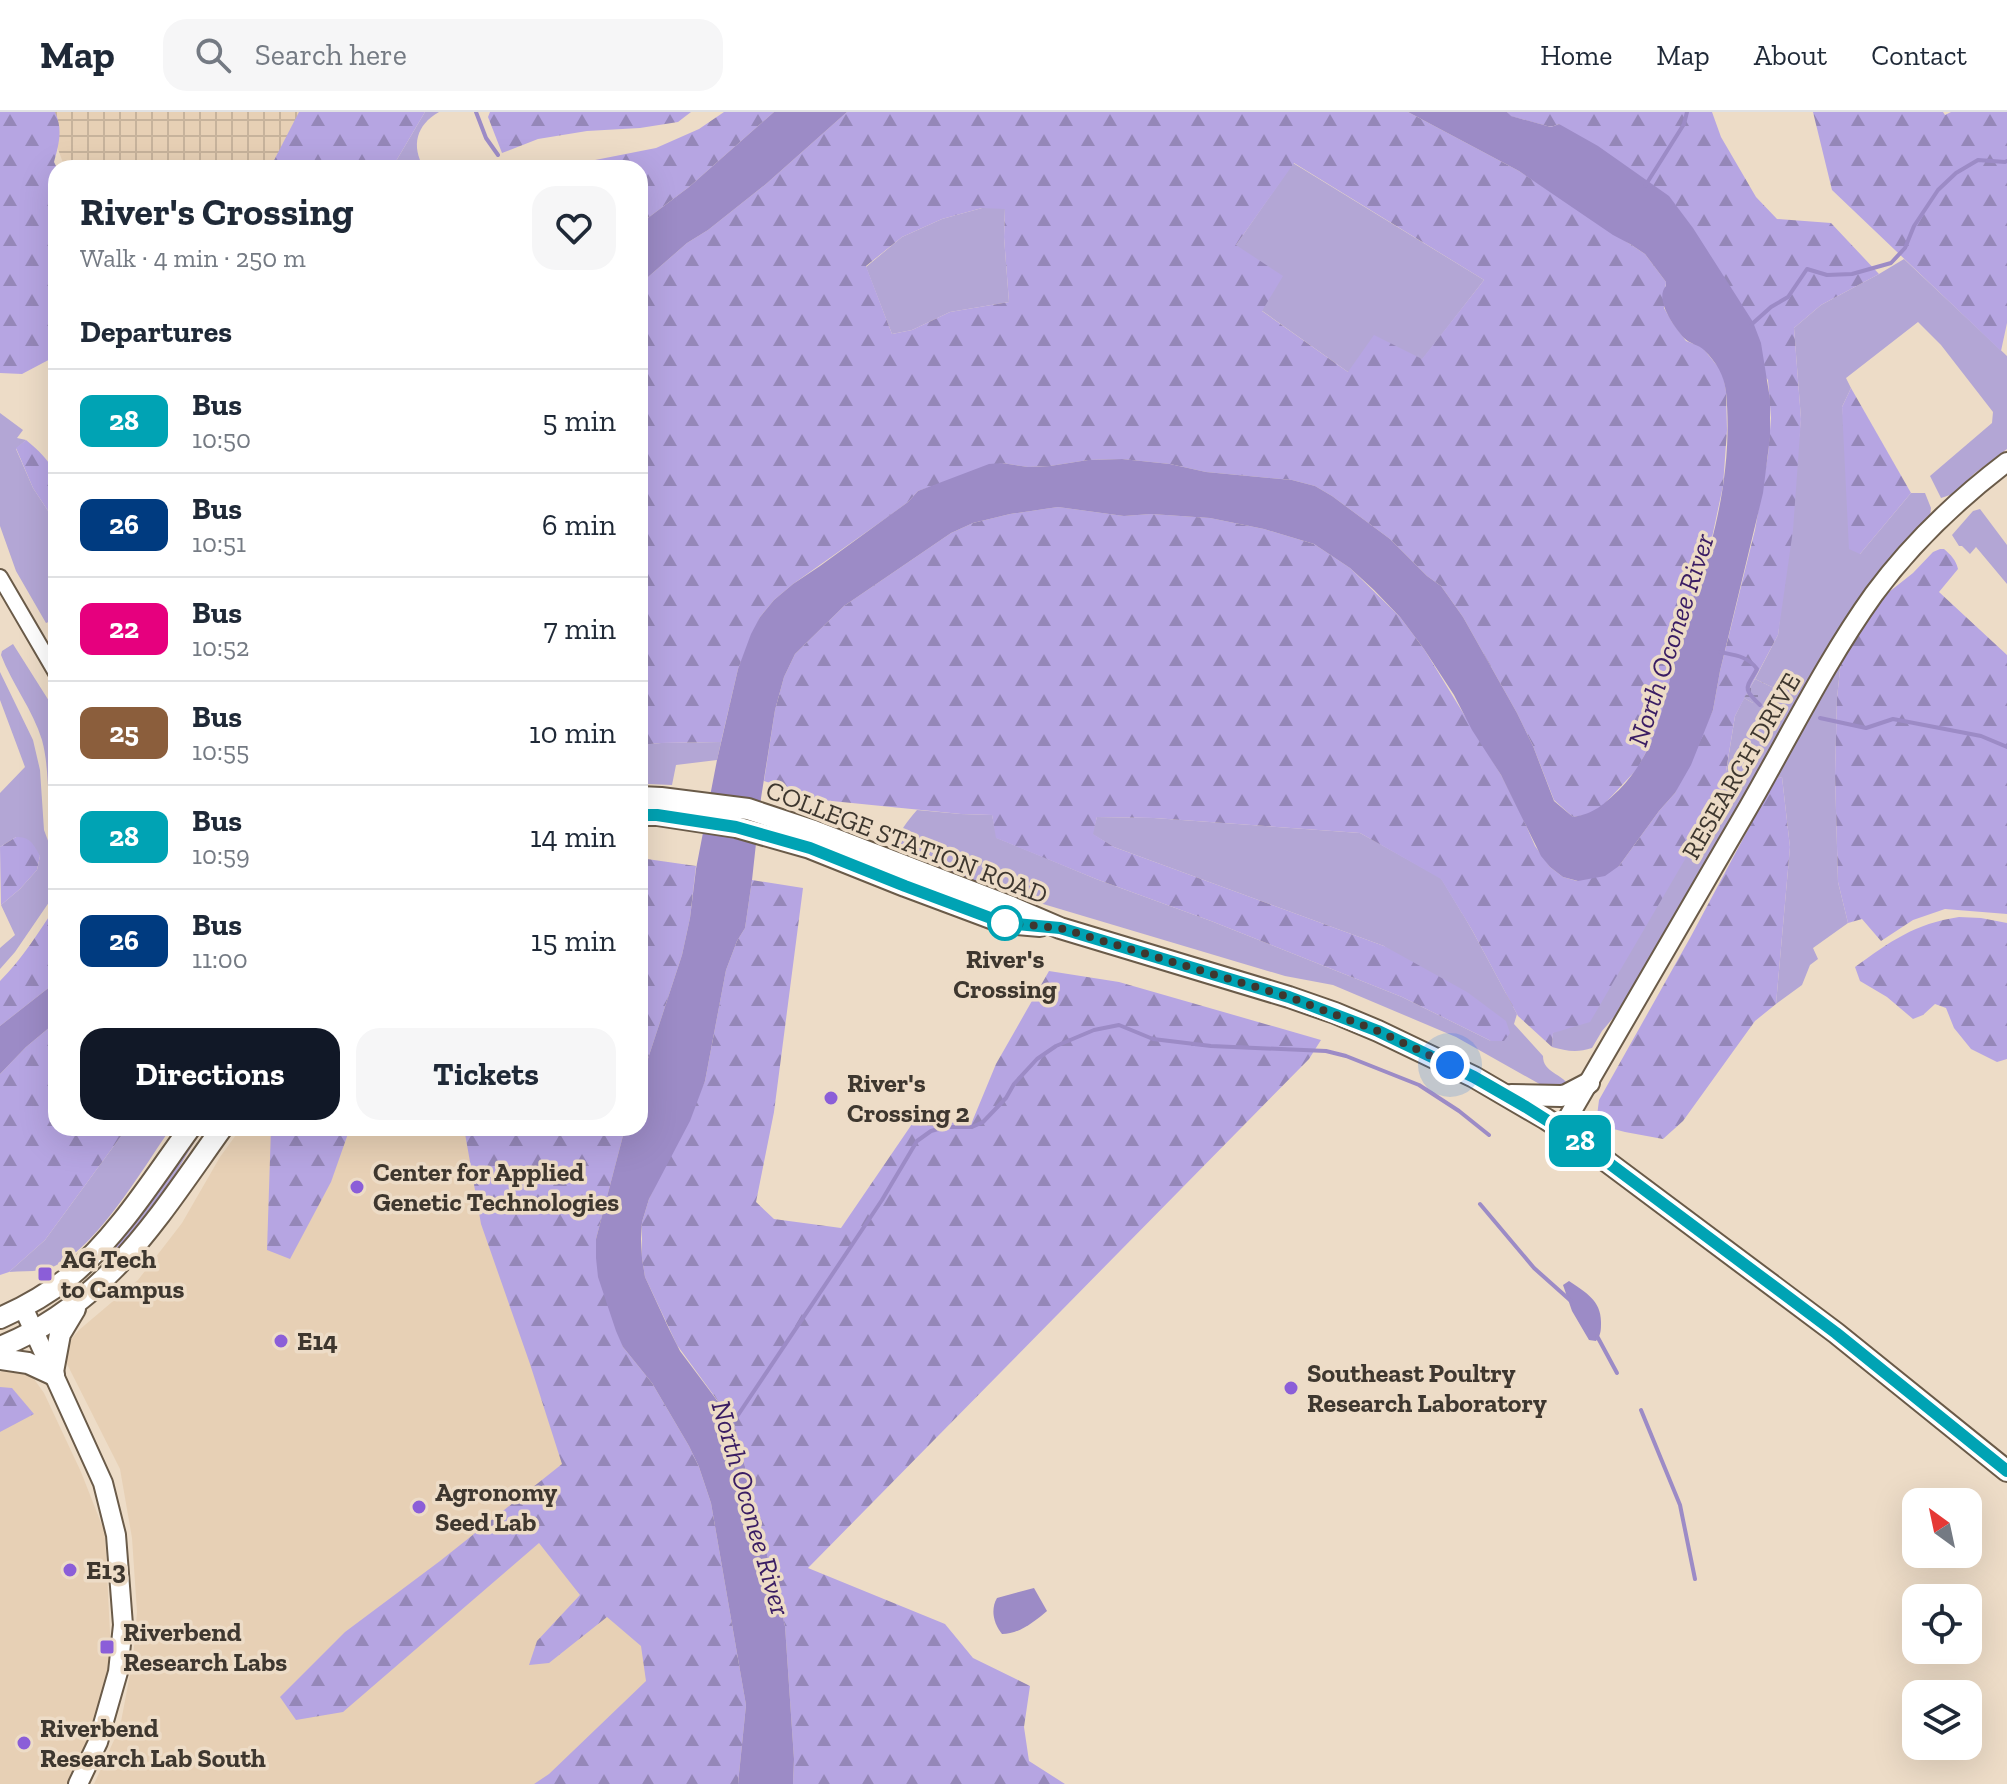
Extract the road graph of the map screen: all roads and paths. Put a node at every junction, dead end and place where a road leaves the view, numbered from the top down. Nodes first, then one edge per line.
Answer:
1 (2007, 462) edge
2 (0, 577) edge
3 (48, 659) edge
4 (650, 806) edge
5 (1589, 1083) junction
6 (1507, 1095) junction
7 (1562, 1128) junction
8 (184, 1136) edge
9 (216, 1136) edge
10 (79, 1302) junction
11 (23, 1307) junction
12 (0, 1318) edge
13 (35, 1331) junction
14 (0, 1347) edge
15 (0, 1359) edge
16 (53, 1374) junction
17 (2007, 1471) edge
18 (78, 1784) edge

1 - 5 street, RESEARCH DRIVE
2 - 3 street
4 - 6 main road, COLLEGE STATION ROAD
5 - 6 main road
5 - 7 street, RESEARCH DRIVE
6 - 7 main road, COLLEGE STATION ROAD
7 - 17 main road, COLLEGE STATION ROAD
8 - 11 main road
9 - 10 main road
10 - 13 main road
10 - 16 main road
11 - 12 main road
11 - 13 street
13 - 14 main road
13 - 16 street
15 - 16 main road
16 - 18 street

